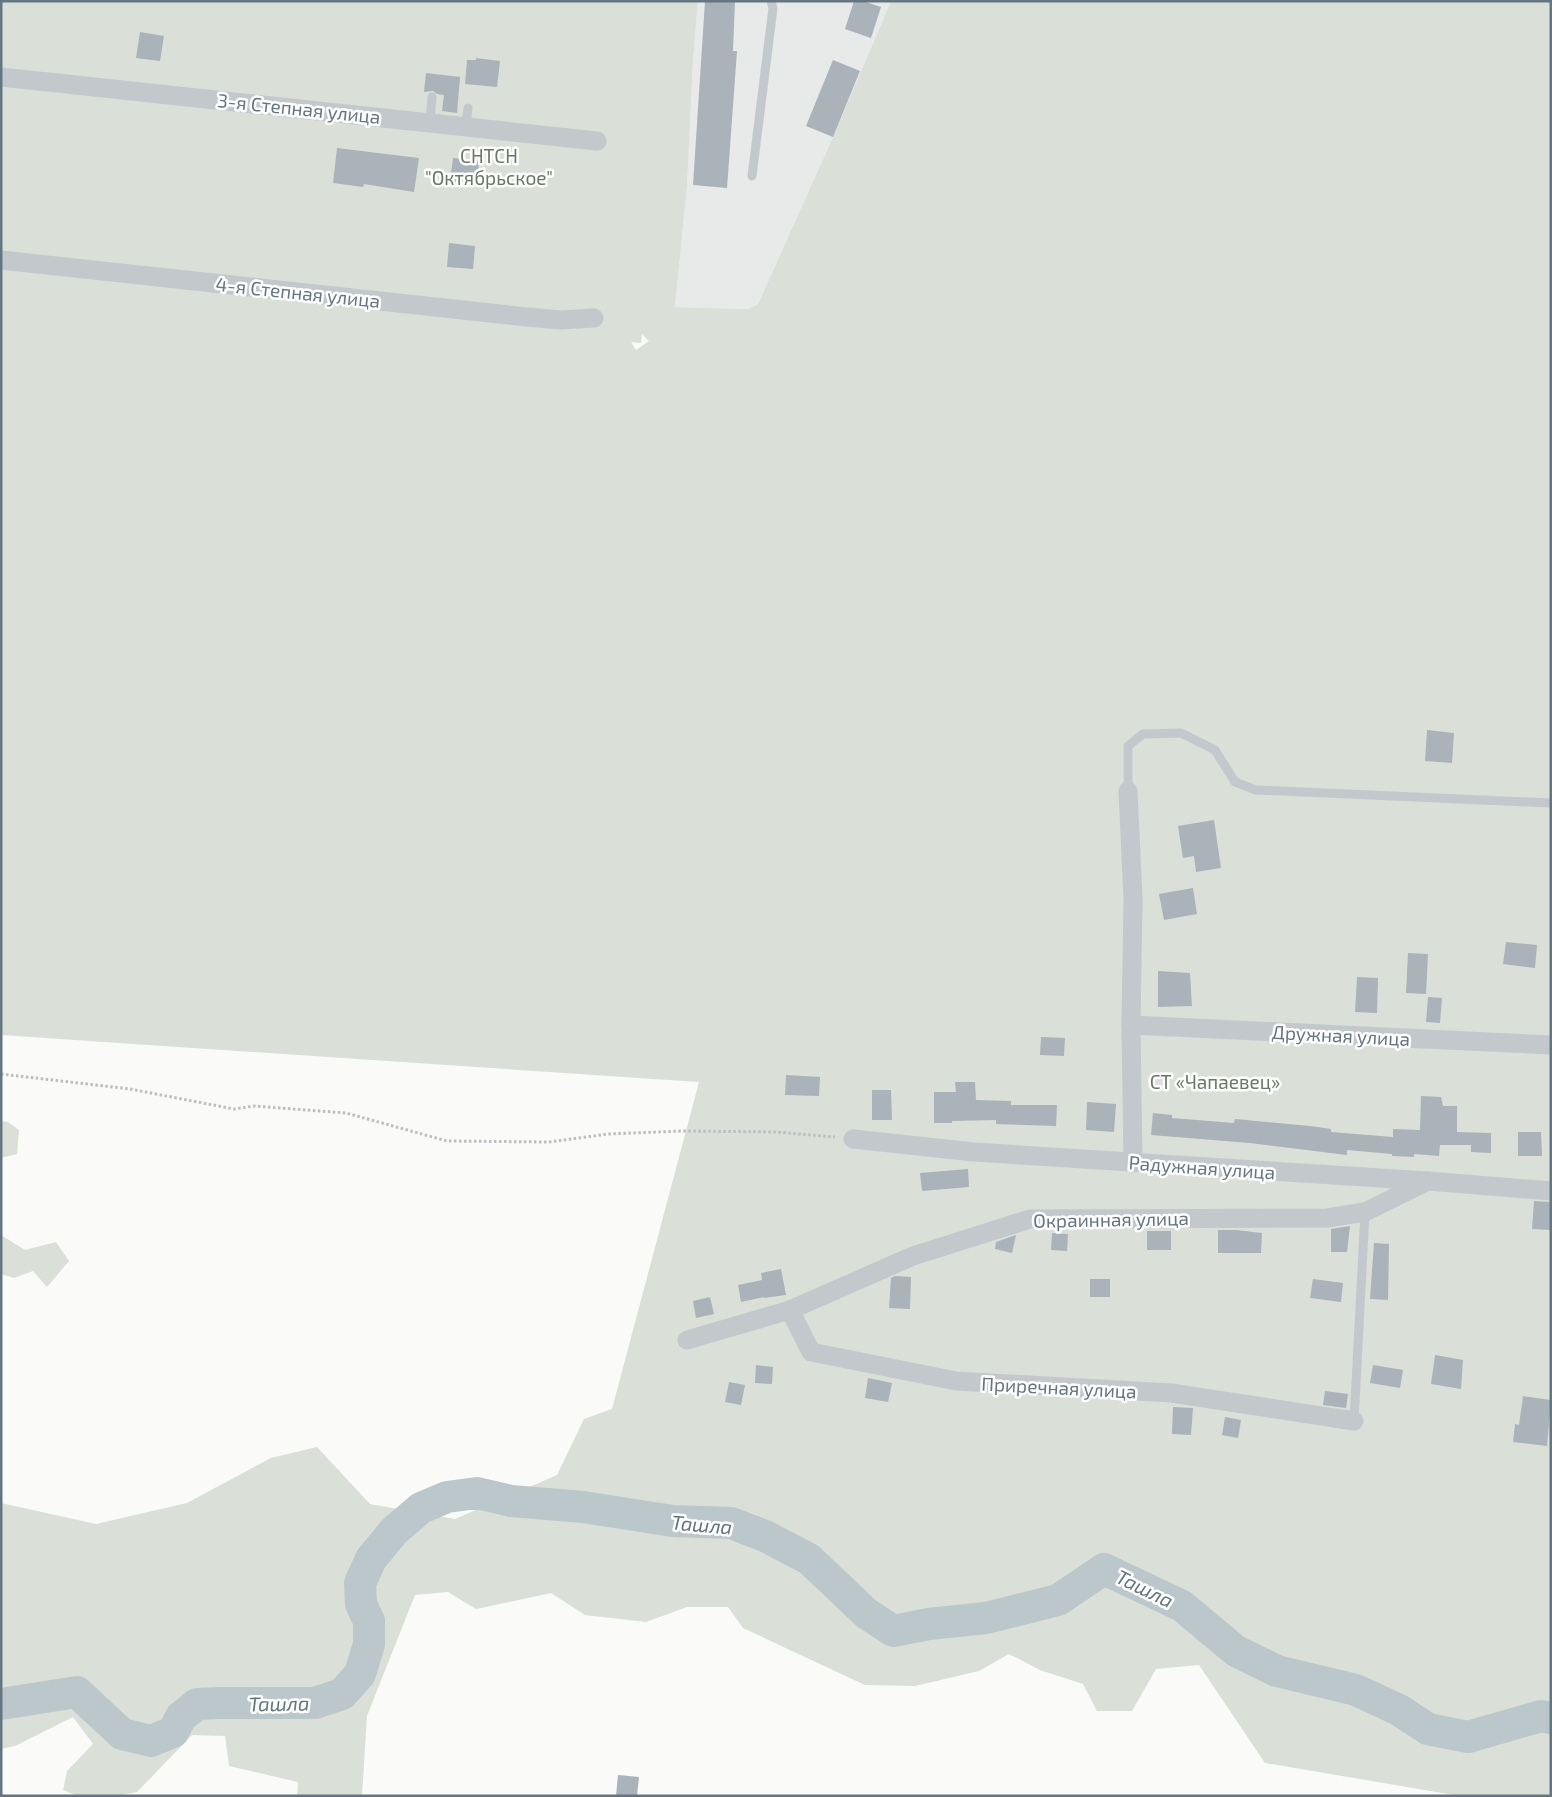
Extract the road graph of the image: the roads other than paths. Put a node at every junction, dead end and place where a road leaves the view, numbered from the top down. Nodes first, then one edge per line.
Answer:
1 (771, 1) edge
2 (1, 76) edge
3 (432, 97) dead end
4 (430, 122) junction
5 (597, 141) dead end
6 (752, 176) dead end
7 (1, 260) edge
8 (594, 318) dead end
9 (1128, 791) joint
10 (1551, 803) edge
11 (1131, 1025) junction
12 (1551, 1045) edge
13 (853, 1139) road end
14 (1133, 1163) junction
15 (1428, 1181) junction
16 (1551, 1191) edge
17 (1365, 1212) junction
18 (790, 1310) junction
19 (687, 1340) dead end
20 (1354, 1421) joint

1 - 6 lane
2 - 4 street, 3-я Степная улица
3 - 4 lane
4 - 5 street, 3-я Степная улица
7 - 8 street, 4-я Степная улица
9 - 10 lane
9 - 11 street
11 - 12 street, Дружная улица
11 - 14 street
13 - 14 street, Радужная улица
14 - 15 street, Радужная улица
15 - 16 street, Радужная улица
15 - 17 street, Окраинная улица
17 - 18 street, Окраинная улица
17 - 20 lane
18 - 19 street, Окраинная улица
18 - 20 street, Приречная улица

